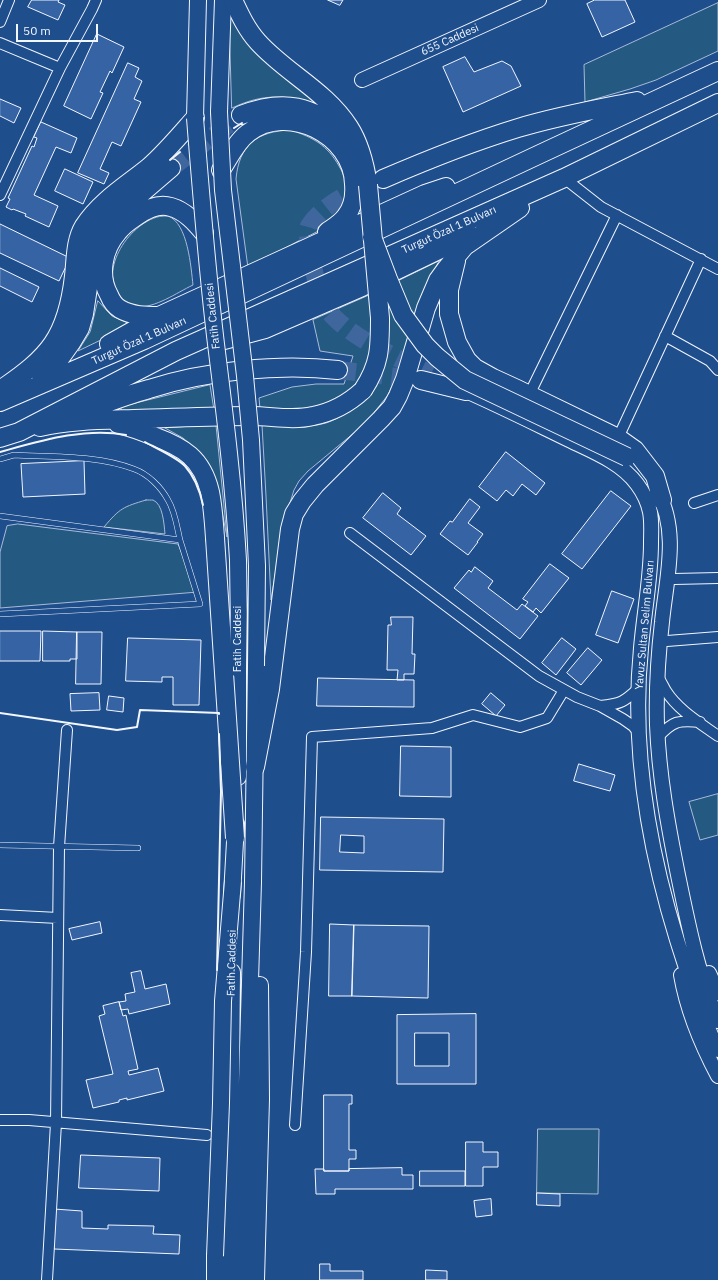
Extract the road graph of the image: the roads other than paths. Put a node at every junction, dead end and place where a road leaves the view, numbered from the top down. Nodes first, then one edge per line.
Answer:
1 (9, 0) edge
2 (96, 0) edge
3 (198, 0) edge
4 (223, 0) edge
5 (233, 0) edge
6 (539, 0) edge
7 (0, 22) edge
8 (0, 43) edge
9 (60, 68) junction
10 (718, 71) edge
11 (362, 80) dead end
12 (664, 97) junction
13 (718, 103) edge
14 (241, 116) tunnel mouth
15 (195, 118) junction
16 (356, 141) junction
17 (538, 154) junction
18 (171, 168) tunnel mouth
19 (221, 170) junction
20 (564, 178) junction
21 (375, 182) junction
22 (0, 195) edge
23 (617, 215) junction
24 (502, 220) junction
25 (204, 232) junction
26 (372, 237) junction
27 (458, 254) junction
28 (292, 255) junction
29 (701, 258) junction
30 (718, 269) edge
31 (159, 316) junction
32 (665, 336) junction
33 (176, 351) junction
34 (338, 370) tunnel mouth
35 (718, 370) edge
36 (426, 377) tunnel mouth
37 (53, 379) junction
38 (0, 390) edge
39 (466, 391) joint
40 (529, 395) junction
41 (0, 402) edge
42 (101, 420) junction
43 (49, 424) junction
44 (19, 432) junction
45 (618, 438) junction
46 (0, 439) edge
47 (627, 457) joint
48 (0, 459) edge
49 (718, 495) edge
50 (662, 500) junction
51 (694, 503) dead end
52 (0, 517) edge
53 (350, 533) dead end
54 (180, 540) junction
55 (718, 578) edge
56 (674, 579) dead end
57 (0, 614) edge
58 (718, 637) edge
59 (667, 641) dead end
60 (658, 677) junction
61 (639, 688) junction
62 (564, 690) junction
63 (600, 706) junction
64 (700, 722) junction
65 (67, 730) dead end
66 (639, 733) junction
67 (718, 736) edge
68 (658, 737) junction
69 (256, 767) junction
70 (235, 838) junction
71 (0, 845) edge
72 (59, 847) junction
73 (138, 848) dead end
74 (233, 881) junction
75 (253, 882) junction
76 (0, 915) edge
77 (58, 918) junction
78 (690, 957) junction
79 (718, 993) edge
80 (718, 1021) edge
81 (718, 1050) edge
82 (718, 1076) edge
83 (0, 1120) edge
84 (56, 1122) junction
85 (295, 1126) dead end
86 (207, 1135) dead end
87 (47, 1280) edge
88 (215, 1280) edge
89 (229, 1280) edge
90 (241, 1280) edge
91 (256, 1280) edge

1 - 7 street
2 - 9 street
3 - 15 main road, Fatih Caddesi
4 - 19 main road, Fatih Caddesi, bridge
5 - 16 highway
6 - 11 main road, 655 Caddesi
8 - 9 street
9 - 22 street
10 - 12 highway, Turgut Özal 1 Bulvarı
12 - 17 highway, Turgut Özal 1 Bulvarı
12 - 21 highway
13 - 20 highway, Turgut Özal 1 Bulvarı
14 - 16 highway
15 - 25 main road, Fatih Caddesi, bridge
15 - 38 highway
16 - 21 highway
17 - 28 highway, Turgut Özal 1 Bulvarı
17 - 37 highway, Turgut Özal 1 Bulvarı
18 - 38 highway
19 - 28 highway
19 - 69 main road, Fatih Caddesi, bridge
20 - 23 street
20 - 24 highway
20 - 33 highway, Turgut Özal 1 Bulvarı
21 - 26 highway, bridge
23 - 29 street
23 - 40 street
24 - 27 highway
24 - 33 highway, Turgut Özal 1 Bulvarı
25 - 31 highway
25 - 70 main road, Fatih Caddesi, bridge
26 - 42 highway, bridge
26 - 47 highway, bridge
27 - 40 highway
27 - 69 highway
28 - 31 highway, Turgut Özal 1 Bulvarı
29 - 30 street
29 - 32 street
31 - 37 highway, Turgut Özal 1 Bulvarı
32 - 35 street
32 - 45 street
33 - 44 highway, Turgut Özal 1 Bulvarı
34 - 43 highway
36 - 39 highway
37 - 41 highway, Turgut Özal 1 Bulvarı
39 - 61 main road, Yavuz Sultan Selim Bulvarı
40 - 45 highway
42 - 43 highway
42 - 70 highway, bridge
43 - 44 highway
44 - 46 highway
45 - 50 highway
47 - 50 main road, Yavuz Sultan Selim Bulvarı
48 - 54 lane
49 - 51 street
50 - 60 main road, Yavuz Sultan Selim Bulvarı
52 - 54 lane
53 - 62 street
54 - 57 lane
55 - 56 street
58 - 59 street
60 - 64 street
60 - 68 main road, Yavuz Sultan Selim Bulvarı
61 - 63 street
61 - 66 main road, Yavuz Sultan Selim Bulvarı
62 - 63 street
62 - 85 street
63 - 66 street
64 - 67 street
64 - 68 street
65 - 72 street
66 - 78 main road, Yavuz Sultan Selim Bulvarı
68 - 78 main road, Yavuz Sultan Selim Bulvarı
69 - 75 main road, Fatih Caddesi
70 - 74 main road, Fatih Caddesi
71 - 72 lane
72 - 73 lane
72 - 77 street
74 - 88 main road, bridge
74 - 89 main road, Fatih Caddesi, bridge
75 - 90 main road, Fatih Caddesi
75 - 91 main road
76 - 77 street
77 - 84 street
78 - 79 main road
78 - 80 main road
78 - 81 main road
78 - 82 main road
83 - 84 street
84 - 86 street
84 - 87 street

